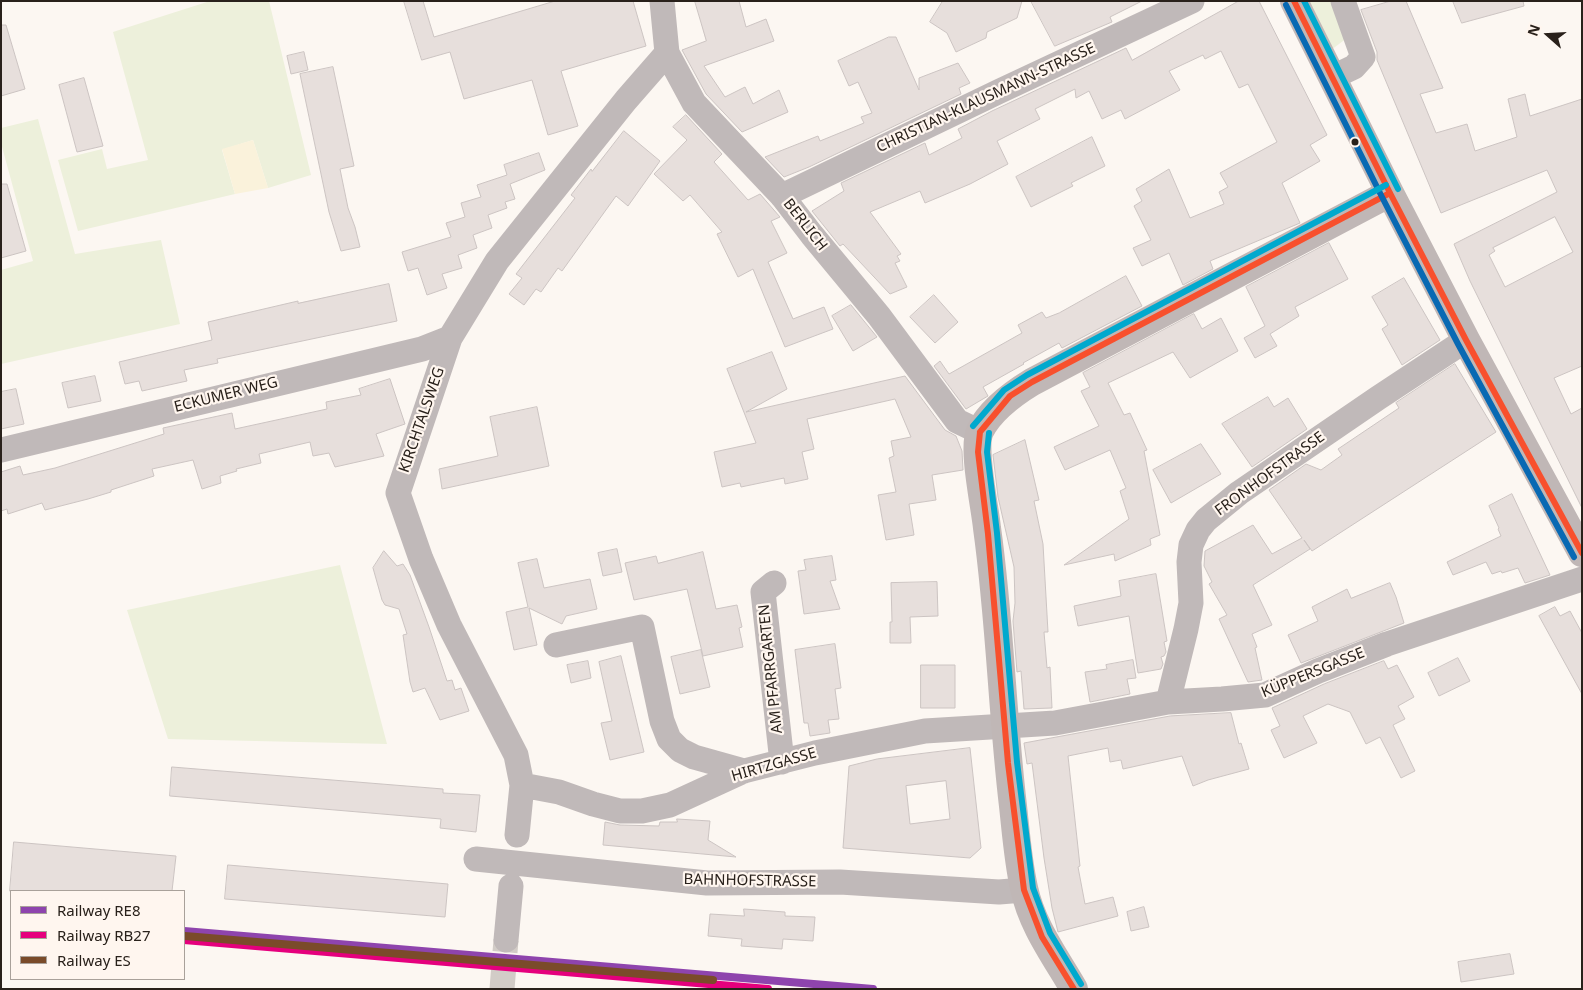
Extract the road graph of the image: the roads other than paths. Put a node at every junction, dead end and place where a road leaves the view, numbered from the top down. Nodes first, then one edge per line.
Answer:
1 (662, 1) edge
2 (1192, 1) edge
3 (1294, 1) edge
4 (1343, 1) edge
5 (667, 53) junction
6 (1333, 77) junction
7 (1390, 194) junction
8 (782, 196) junction
9 (450, 338) junction
10 (1466, 340) junction
11 (980, 432) junction
12 (1, 450) edge
13 (1582, 553) edge
14 (1582, 579) edge
15 (774, 583) dead end
16 (556, 645) dead end
17 (1168, 702) junction
18 (1005, 726) junction
19 (782, 762) junction
20 (744, 770) junction
21 (522, 785) junction
22 (517, 835) dead end
23 (476, 859) dead end
24 (511, 886) dead end
25 (1024, 890) junction
26 (506, 940) tunnel mouth
27 (1074, 989) edge

1 - 5 street, BERLICH
2 - 8 street, CHRISTIAN-KLAUSMANN-STRASSE
3 - 6 street
4 - 6 street
5 - 8 street, BERLICH
5 - 9 street, KIRCHTALSWEG
6 - 7 street
7 - 10 street
7 - 11 street
8 - 11 street, BERLICH
9 - 12 street, ECKUMER WEG
9 - 21 street, KIRCHTALSWEG
10 - 13 street
10 - 17 street, FRONHOFSTRASSE
11 - 18 street
14 - 17 street, KÜPPERSGASSE
15 - 19 street, AM PFARRGARTEN
16 - 20 street
17 - 18 street, KÜPPERSGASSE
18 - 19 street, HIRTZGASSE
18 - 25 street
19 - 20 street, HIRTZGASSE
20 - 21 street, HIRTZGASSE
21 - 22 street, KIRCHTALSWEG
23 - 25 street, BAHNHOFSTRASSE
24 - 26 street
25 - 27 street

